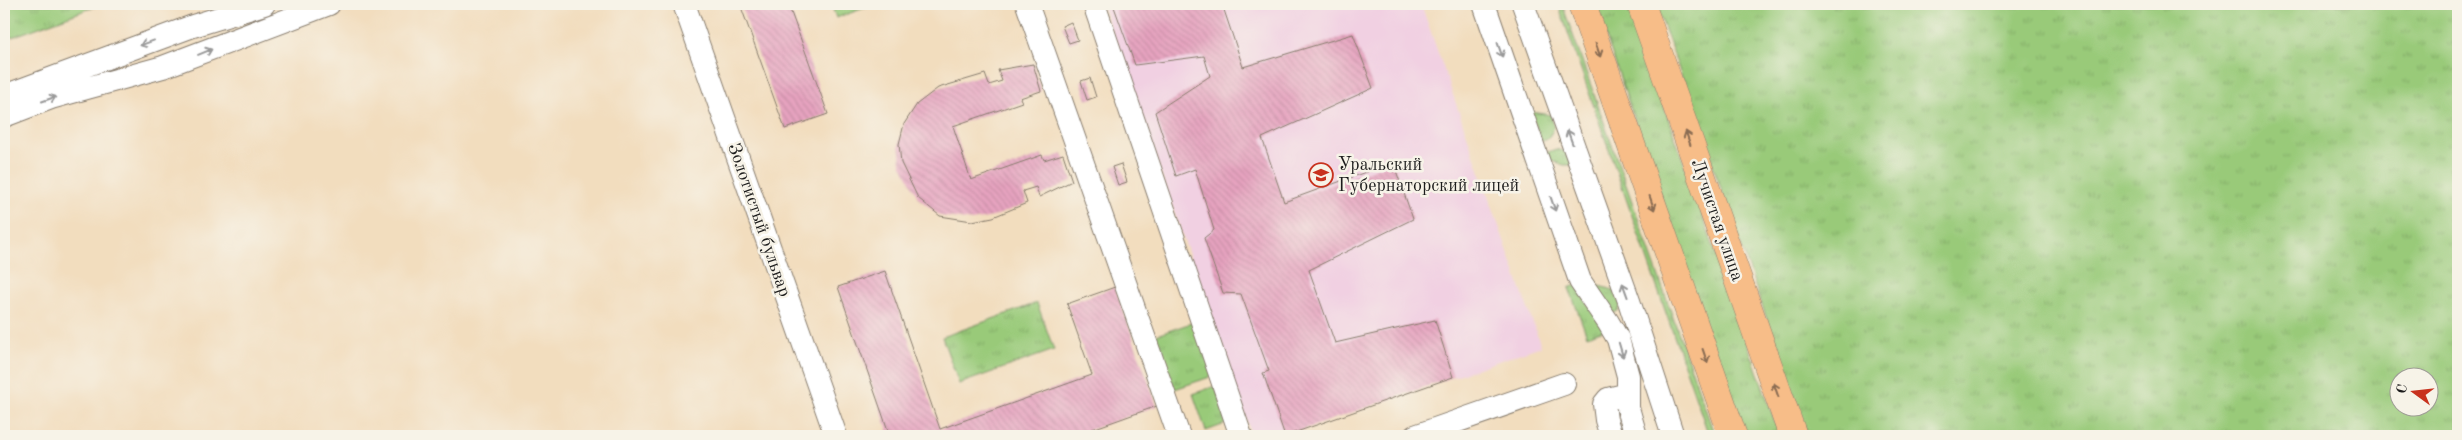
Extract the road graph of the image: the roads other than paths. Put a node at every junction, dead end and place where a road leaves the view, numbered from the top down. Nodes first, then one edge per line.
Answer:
1 (264, 4) edge
2 (329, 4) edge
3 (684, 4) edge
4 (1027, 4) edge
5 (1094, 4) edge
6 (1484, 4) edge
7 (1523, 4) edge
8 (1582, 4) edge
9 (1641, 4) edge
10 (4, 96) edge
11 (4, 116) edge
12 (1564, 384) dead end
13 (1628, 394) junction
14 (836, 436) edge
15 (1179, 436) edge
16 (1241, 436) edge
17 (1414, 436) edge
18 (1611, 436) edge
19 (1636, 436) edge
20 (1673, 436) edge
21 (1733, 436) edge
22 (1793, 436) edge

1 -> 10 street
11 -> 2 street
3 - 14 street, Золотистый бульвар
4 - 15 street
5 - 16 street
6 -> 13 street
20 -> 7 street
8 -> 21 main road
22 -> 9 main road, Лучистая улица
12 - 17 street
13 - 18 street
13 - 19 street

